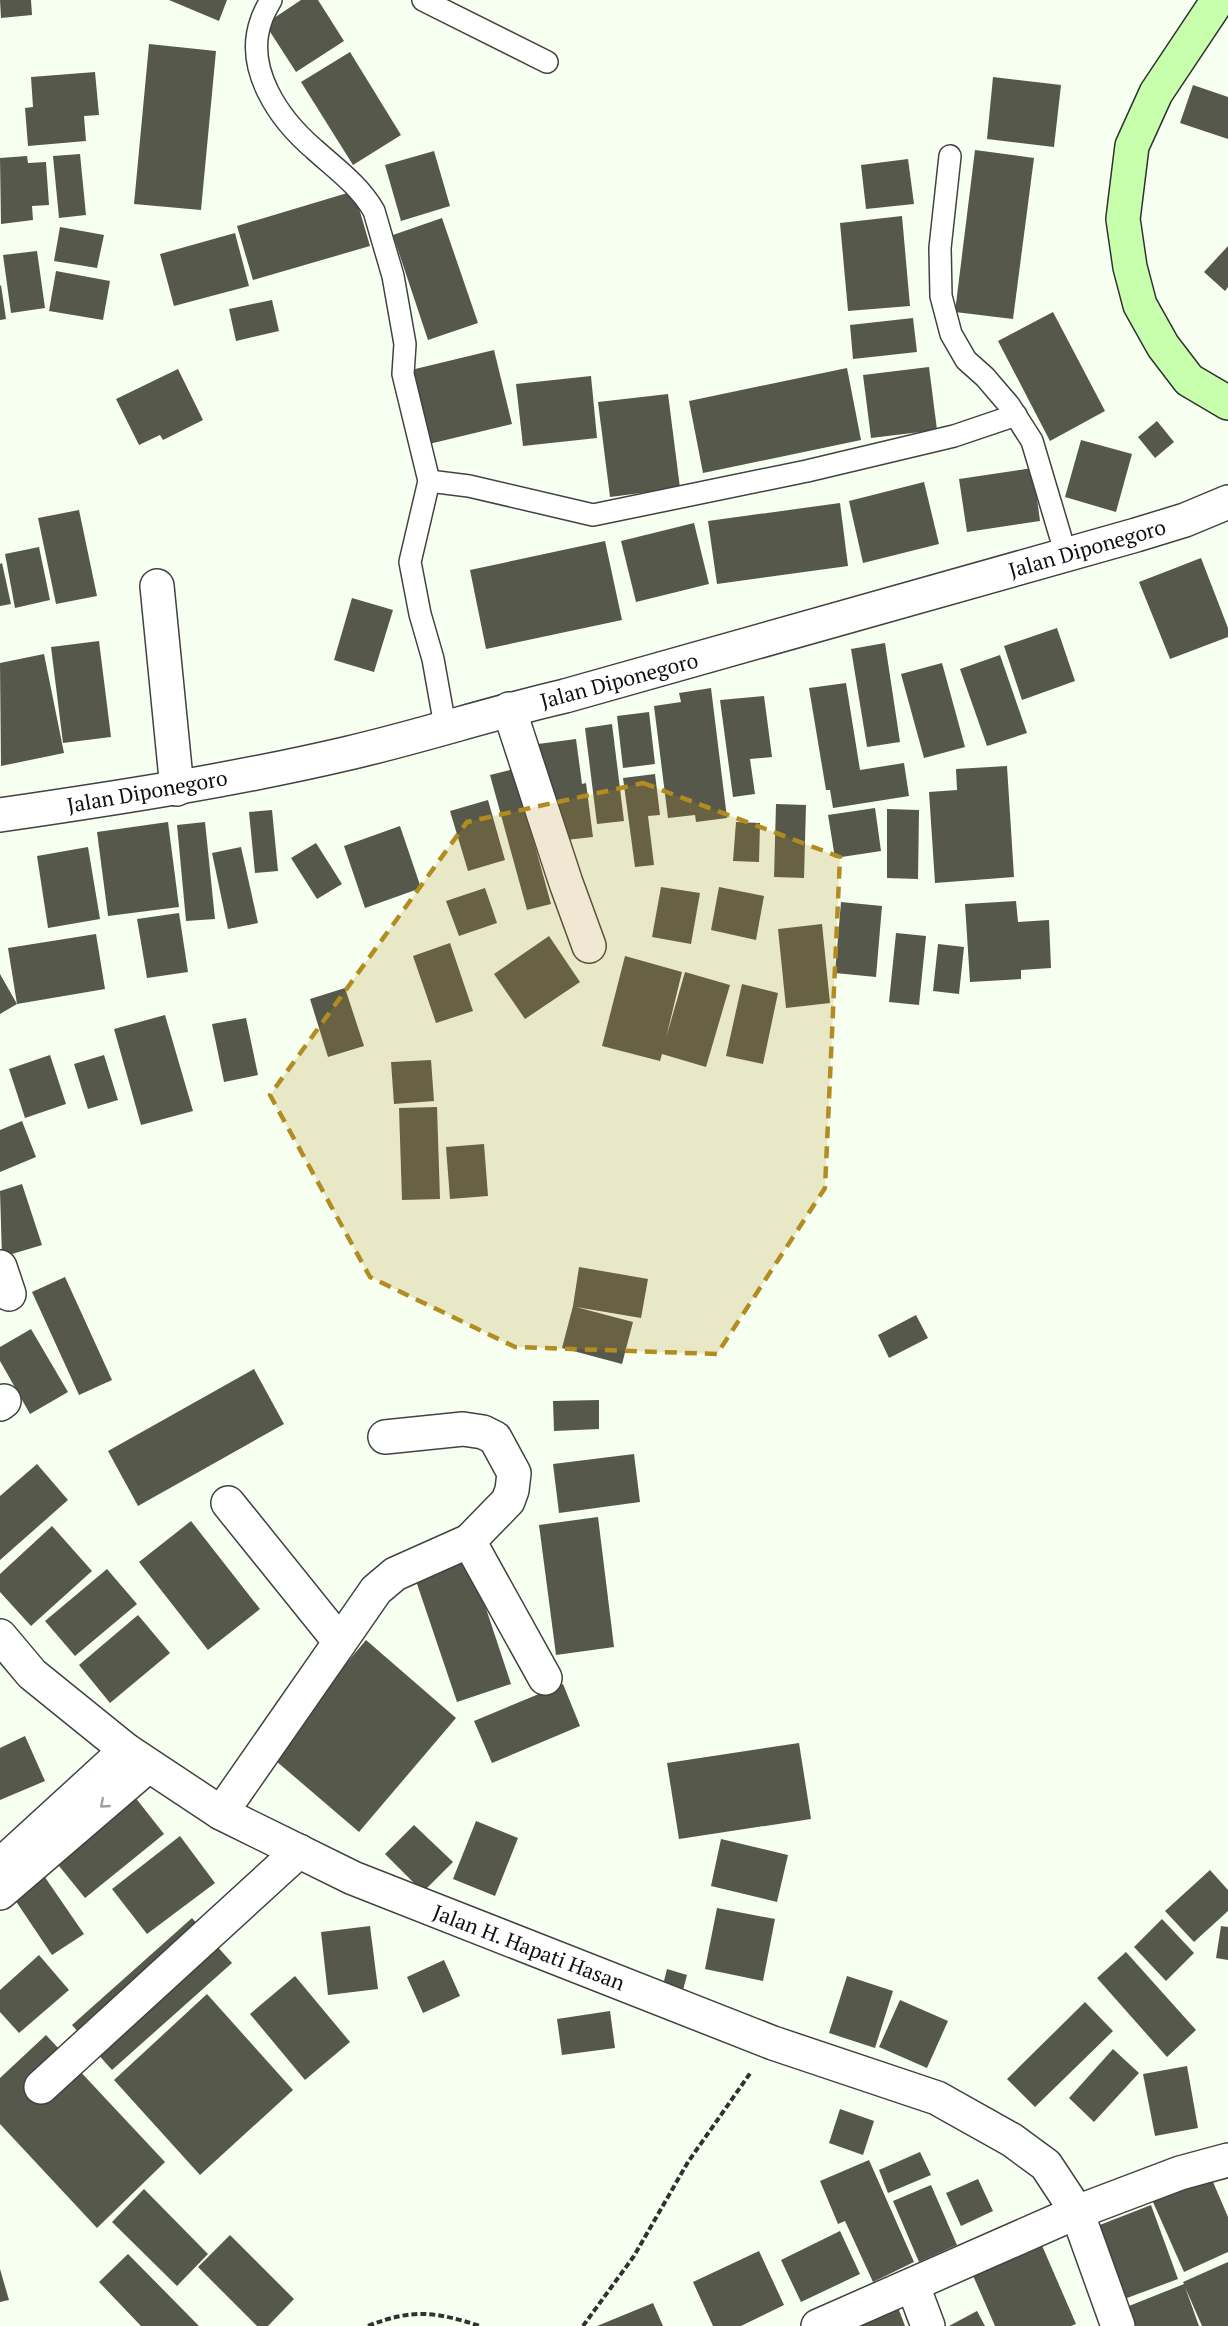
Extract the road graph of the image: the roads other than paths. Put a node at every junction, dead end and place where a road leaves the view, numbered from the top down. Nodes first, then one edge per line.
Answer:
1 (271, 0) edge
2 (423, 0) edge
3 (1218, 0) edge
4 (547, 62) dead end
5 (950, 156) dead end
6 (1228, 403) edge
7 (1016, 415) junction
8 (429, 481) junction
9 (1228, 502) edge
10 (1066, 555) junction
11 (158, 586) dead end
12 (509, 709) junction
13 (445, 726) junction
14 (177, 789) junction
15 (0, 815) edge
16 (589, 946) dead end
17 (385, 1437) dead end
18 (228, 1503) dead end
19 (469, 1541) junction
20 (0, 1636) edge
21 (340, 1642) junction
22 (545, 1678) dead end
23 (137, 1758) junction
24 (221, 1813) junction
25 (299, 1851) junction
26 (0, 1865) edge
27 (0, 1893) edge
28 (41, 2087) dead end
29 (1228, 2160) edge
30 (1077, 2212) junction
31 (913, 2286) junction
32 (818, 2326) edge
33 (928, 2326) edge
34 (1118, 2326) edge

1 - 8 lane
2 - 4 lane
3 - 6 street
5 - 7 lane
7 - 8 lane
7 - 10 lane
8 - 13 lane
9 - 10 street, Jalan Diponegoro
10 - 12 street, Jalan Diponegoro
11 - 14 street
12 - 13 street, Jalan Diponegoro
12 - 16 street
13 - 14 street, Jalan Diponegoro
14 - 15 street, Jalan Diponegoro
17 - 19 street
18 - 21 street
19 - 21 street
19 - 22 street
20 - 23 street, Jalan H. Hapati Hasan
21 - 24 street
23 - 24 street, Jalan H. Hapati Hasan
23 - 26 street
23 -> 27 street
24 - 25 street, Jalan H. Hapati Hasan
25 - 28 street
25 - 30 street, Jalan H. Hapati Hasan
29 - 30 street
30 - 31 street
30 - 34 street, Jalan H. Hapati Hasan
31 - 32 street
31 - 33 street

